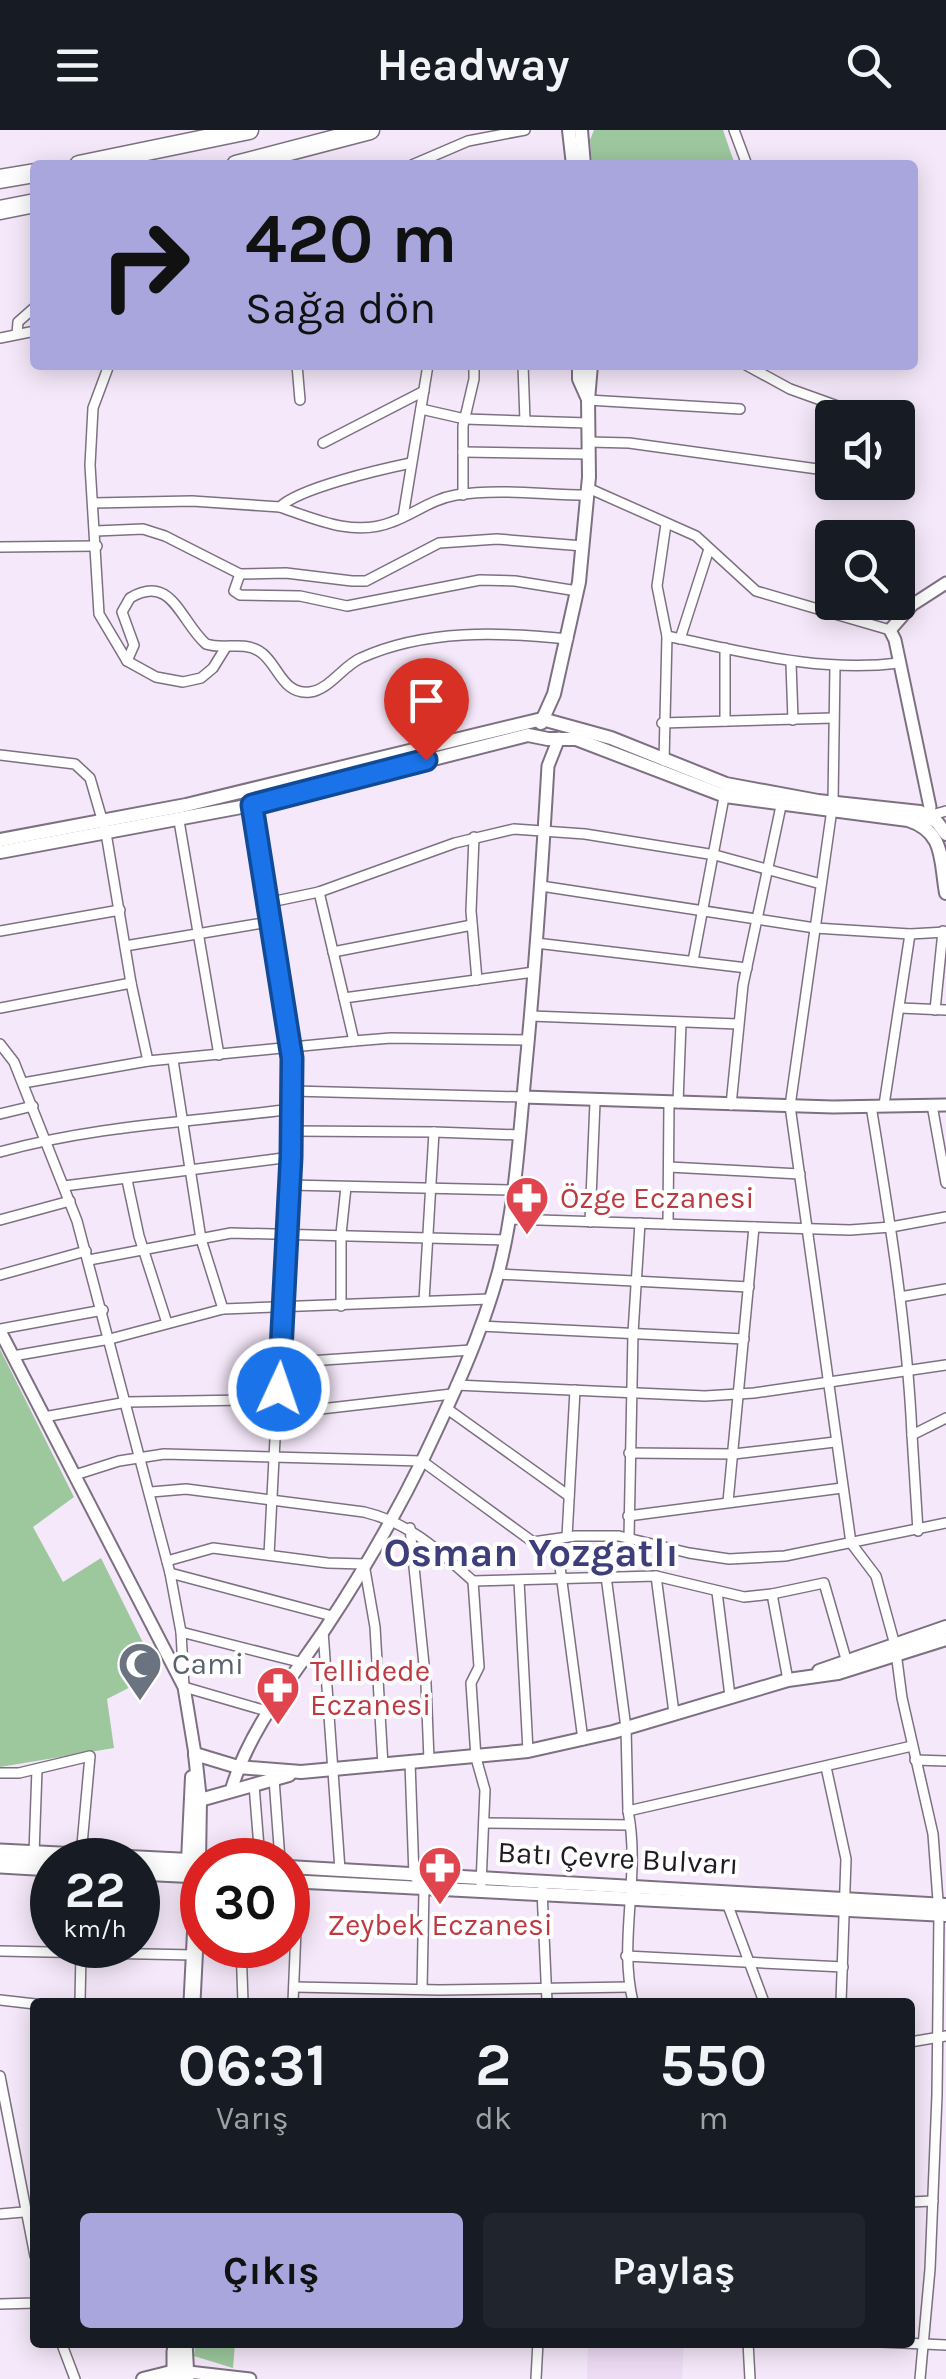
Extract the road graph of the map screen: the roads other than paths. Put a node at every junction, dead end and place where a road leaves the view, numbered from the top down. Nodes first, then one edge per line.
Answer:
1 (250, 130) edge
2 (370, 130) edge
3 (524, 130) edge
4 (569, 130) edge
5 (581, 130) edge
6 (734, 130) edge
7 (103, 160) edge
8 (255, 160) edge
9 (424, 160) edge
10 (572, 160) edge
11 (584, 160) edge
12 (745, 160) edge
13 (30, 174) edge
14 (0, 179) edge
15 (30, 205) edge
16 (0, 210) edge
17 (30, 311) edge
18 (30, 332) edge
19 (17, 334) junction
20 (0, 338) edge
21 (107, 370) edge
22 (297, 370) edge
23 (427, 370) edge
24 (473, 370) edge
25 (523, 370) edge
26 (579, 370) edge
27 (591, 370) edge
28 (755, 370) edge
29 (424, 391) junction
30 (300, 400) dead end
31 (588, 400) junction
32 (820, 400) edge
33 (421, 409) junction
34 (740, 410) dead end
35 (465, 418) junction
36 (525, 421) junction
37 (588, 423) junction
38 (323, 442) dead end
39 (588, 448) junction
40 (463, 452) junction
41 (411, 463) junction
42 (815, 469) edge
43 (588, 492) junction
44 (463, 494) junction
45 (93, 503) junction
46 (280, 507) junction
47 (403, 516) junction
48 (666, 524) junction
49 (96, 532) junction
50 (97, 546) junction
51 (582, 546) junction
52 (0, 547) edge
53 (709, 549) junction
54 (240, 574) junction
55 (946, 583) edge
56 (577, 591) junction
57 (890, 630) junction
58 (667, 636) junction
59 (568, 639) junction
60 (680, 639) junction
61 (226, 647) junction
62 (725, 648) junction
63 (128, 661) junction
64 (791, 662) junction
65 (899, 663) junction
66 (834, 667) junction
67 (554, 694) junction
68 (542, 718) junction
69 (833, 718) junction
70 (793, 720) junction
71 (725, 721) junction
72 (560, 722) junction
73 (662, 724) junction
74 (537, 735) junction
75 (559, 738) junction
76 (0, 755) edge
77 (548, 766) junction
78 (664, 767) junction
79 (249, 790) junction
80 (725, 790) junction
81 (252, 805) junction
82 (781, 806) junction
83 (832, 807) junction
84 (946, 811) edge
85 (927, 820) junction
86 (178, 821) junction
87 (104, 827) junction
88 (545, 829) junction
89 (945, 830) edge
90 (474, 837) junction
91 (0, 840) edge
92 (0, 852) edge
93 (715, 855) junction
94 (767, 869) junction
95 (821, 884) junction
96 (541, 886) junction
97 (319, 892) junction
98 (946, 892) edge
99 (266, 903) junction
100 (120, 910) junction
101 (704, 910) junction
102 (757, 920) junction
103 (269, 922) junction
104 (472, 924) junction
105 (815, 928) junction
106 (0, 932) edge
107 (944, 932) edge
108 (198, 934) junction
109 (910, 934) junction
110 (536, 943) junction
111 (125, 946) junction
112 (333, 952) junction
113 (693, 961) junction
114 (746, 968) junction
115 (534, 972) junction
116 (477, 980) junction
117 (131, 983) junction
118 (344, 998) junction
119 (0, 1008) edge
120 (900, 1008) junction
121 (940, 1010) edge
122 (531, 1016) junction
123 (681, 1022) junction
124 (738, 1024) junction
125 (528, 1040) junction
126 (354, 1041) junction
127 (0, 1044) edge
128 (291, 1050) junction
129 (219, 1055) junction
130 (4, 1056) edge
131 (172, 1060) junction
132 (148, 1061) junction
133 (23, 1083) junction
134 (293, 1091) junction
135 (523, 1097) junction
136 (595, 1102) junction
137 (674, 1103) junction
138 (731, 1105) junction
139 (932, 1105) junction
140 (946, 1105) edge
141 (33, 1106) junction
142 (790, 1106) junction
143 (878, 1106) junction
144 (292, 1108) junction
145 (0, 1114) edge
146 (182, 1122) junction
147 (292, 1131) junction
148 (434, 1132) junction
149 (519, 1134) junction
150 (46, 1139) junction
151 (0, 1152) edge
152 (291, 1157) junction
153 (669, 1167) junction
154 (189, 1171) junction
155 (800, 1174) junction
156 (128, 1180) junction
157 (946, 1183) edge
158 (289, 1185) junction
159 (64, 1186) junction
160 (346, 1187) junction
161 (430, 1190) junction
162 (512, 1190) junction
163 (70, 1201) junction
164 (946, 1217) edge
165 (509, 1219) junction
166 (0, 1220) edge
167 (590, 1222) junction
168 (640, 1224) junction
169 (668, 1224) junction
170 (754, 1227) junction
171 (807, 1228) junction
172 (891, 1228) junction
173 (286, 1234) junction
174 (342, 1234) junction
175 (427, 1236) junction
176 (201, 1239) junction
177 (506, 1240) junction
178 (144, 1250) junction
179 (87, 1255) junction
180 (498, 1274) junction
181 (0, 1275) edge
182 (636, 1279) junction
183 (749, 1287) junction
184 (946, 1288) edge
185 (900, 1297) junction
186 (490, 1299) junction
187 (424, 1302) junction
188 (283, 1305) junction
189 (341, 1306) junction
190 (223, 1309) junction
191 (103, 1310) junction
192 (167, 1323) junction
193 (480, 1326) junction
194 (0, 1330) edge
195 (633, 1332) junction
196 (744, 1338) junction
197 (110, 1339) junction
198 (471, 1350) junction
199 (13, 1356) junction
200 (280, 1363) junction
201 (946, 1365) edge
202 (909, 1371) junction
203 (827, 1382) junction
204 (454, 1389) junction
205 (575, 1390) junction
206 (632, 1392) junction
207 (740, 1394) junction
208 (246, 1400) dead end
209 (127, 1402) junction
210 (446, 1408) junction
211 (277, 1414) junction
212 (44, 1416) junction
213 (946, 1418) edge
214 (912, 1435) junction
215 (835, 1442) junction
216 (629, 1452) junction
217 (734, 1454) junction
218 (276, 1456) junction
219 (141, 1458) junction
220 (422, 1460) junction
221 (74, 1475) junction
222 (842, 1488) junction
223 (150, 1492) junction
224 (570, 1496) junction
225 (271, 1500) junction
226 (728, 1502) junction
227 (628, 1516) junction
228 (390, 1518) junction
229 (946, 1523) edge
230 (410, 1528) junction
231 (918, 1530) junction
232 (567, 1537) junction
233 (629, 1538) junction
234 (533, 1542) junction
235 (851, 1543) junction
236 (269, 1555) junction
237 (167, 1561) junction
238 (364, 1564) junction
239 (170, 1573) junction
240 (606, 1576) junction
241 (656, 1576) junction
242 (561, 1578) junction
243 (473, 1581) junction
244 (519, 1581) junction
245 (717, 1592) junction
246 (772, 1594) junction
247 (332, 1616) junction
248 (946, 1627) edge
249 (323, 1631) junction
250 (181, 1632) junction
251 (946, 1639) edge
252 (895, 1651) junction
253 (846, 1660) junction
254 (298, 1662) junction
255 (808, 1676) junction
256 (788, 1680) junction
257 (184, 1687) junction
258 (730, 1696) junction
259 (270, 1712) junction
260 (674, 1713) junction
261 (626, 1728) junction
262 (583, 1740) junction
263 (912, 1746) junction
264 (528, 1751) junction
265 (195, 1754) junction
266 (476, 1758) junction
267 (429, 1760) junction
268 (915, 1760) junction
269 (946, 1761) edge
270 (410, 1762) junction
271 (383, 1766) junction
272 (238, 1767) junction
273 (826, 1767) junction
274 (37, 1769) junction
275 (332, 1771) junction
276 (301, 1772) junction
277 (0, 1773) edge
278 (274, 1780) junction
279 (254, 1785) junction
280 (231, 1791) junction
281 (195, 1801) junction
282 (628, 1812) junction
283 (484, 1823) junction
284 (630, 1826) junction
285 (933, 1834) junction
286 (946, 1835) edge
287 (35, 1838) edge
288 (83, 1838) edge
289 (196, 1838) edge
290 (258, 1838) edge
291 (278, 1838) edge
292 (0, 1852) edge
293 (30, 1854) edge
294 (0, 1865) edge
295 (30, 1867) edge
296 (310, 1868) edge
297 (340, 1870) junction
298 (414, 1876) junction
299 (310, 1882) edge
300 (481, 1884) junction
301 (424, 1888) junction
302 (542, 1889) junction
303 (632, 1894) junction
304 (727, 1903) junction
305 (845, 1904) junction
306 (942, 1910) edge
307 (0, 1951) edge
308 (30, 1951) edge
309 (626, 1956) junction
310 (752, 1964) junction
311 (843, 1967) junction
312 (81, 1968) edge
313 (187, 1968) edge
314 (190, 1968) edge
315 (242, 1968) edge
316 (294, 1968) edge
317 (294, 1987) junction
318 (629, 1987) junction
319 (380, 1988) junction
320 (547, 1988) junction
321 (422, 1989) junction
322 (460, 1989) junction
323 (80, 1998) edge
324 (184, 1998) edge
325 (192, 1998) edge
326 (243, 1998) edge
327 (293, 1998) edge
328 (379, 1998) edge
329 (460, 1998) edge
330 (547, 1998) edge
331 (631, 1998) edge
332 (763, 1998) edge
333 (841, 1998) edge
334 (0, 2000) edge
335 (30, 2003) edge
336 (942, 2036) edge
337 (915, 2041) edge
338 (0, 2076) edge
339 (4, 2122) edge
340 (941, 2145) edge
341 (933, 2201) junction
342 (915, 2202) edge
343 (30, 2208) edge
344 (30, 2211) edge
345 (0, 2214) edge
346 (930, 2258) junction
347 (946, 2258) edge
348 (30, 2302) edge
349 (0, 2304) edge
350 (915, 2344) edge
351 (924, 2345) junction
352 (946, 2345) edge
353 (63, 2348) edge
354 (175, 2348) edge
355 (183, 2348) edge
356 (538, 2348) edge
357 (748, 2348) edge
358 (180, 2375) edge
359 (75, 2379) edge
360 (143, 2379) edge
361 (250, 2379) edge
362 (536, 2379) edge
363 (750, 2379) edge
364 (920, 2379) edge

1 - 7 highway
2 - 8 highway
3 - 9 street
4 - 10 main road
5 - 11 main road
6 - 12 street
13 - 14 highway
15 - 16 highway
17 - 19 street
18 - 19 street
19 - 20 street
21 - 45 street
22 - 30 street
23 - 29 street
24 - 35 street
25 - 36 street
26 - 31 main road
27 - 31 main road
28 - 32 street
29 - 33 street
29 - 38 street
31 - 34 street
31 - 37 main road
33 - 35 street
33 - 41 street
35 - 36 street
35 - 40 street
36 - 37 street
37 - 39 main road
39 - 40 street
39 - 42 street
39 - 43 main road
40 - 44 street
41 - 46 street
41 - 47 street
43 - 44 street
43 - 48 street
43 - 51 main road
44 - 47 street
45 - 46 street
45 - 49 street
46 - 47 street
48 - 53 street
48 - 58 street
49 - 50 street
49 - 54 street
50 - 52 street
50 - 63 street
51 - 54 street
51 - 56 main road
53 - 57 street
53 - 60 street
54 - 56 street
55 - 57 street
56 - 59 main road
57 - 65 street
58 - 60 street
58 - 73 street
59 - 61 street
59 - 67 main road
60 - 62 street
61 - 63 street
61 - 63 street
62 - 64 street
62 - 71 street
64 - 66 street
64 - 70 street
65 - 66 street
65 - 85 street
66 - 69 street
67 - 68 main road
67 - 72 main road
68 - 72 main road
68 - 74 main road
68 - 79 main road
69 - 70 street
69 - 83 street
70 - 71 street
71 - 73 street
72 - 75 main road
72 - 78 main road
73 - 78 street
74 - 75 main road
74 - 77 street
74 - 81 main road
75 - 77 street
75 - 78 main road
76 - 87 street
77 - 88 street
78 - 80 main road
79 - 81 street
79 - 87 main road
80 - 82 main road
80 - 83 main road
80 - 93 street
81 - 86 main road
81 - 99 street
82 - 83 main road
82 - 94 street
83 - 85 main road
83 - 95 street
84 - 85 street
85 - 89 main road
85 - 98 main road
86 - 87 main road
86 - 108 street
87 - 91 main road
87 - 92 main road
87 - 100 street
88 - 90 street
88 - 93 street
88 - 96 street
90 - 97 street
90 - 104 street
93 - 94 street
93 - 101 street
94 - 95 street
94 - 102 street
95 - 105 street
96 - 101 street
96 - 110 street
97 - 99 street
97 - 112 street
99 - 103 street
100 - 106 street
100 - 111 street
101 - 102 street
101 - 113 street
102 - 105 street
102 - 114 street
103 - 108 street
103 - 128 street
104 - 112 street
104 - 116 street
105 - 109 street
105 - 142 street
107 - 109 street
107 - 121 street
108 - 111 street
108 - 129 street
109 - 120 street
110 - 113 street
110 - 115 street
111 - 117 street
112 - 118 street
113 - 114 street
114 - 124 street
115 - 116 street
115 - 122 street
116 - 118 street
117 - 119 street
117 - 132 street
118 - 126 street
120 - 121 street
120 - 143 street
122 - 123 street
122 - 125 street
123 - 124 street
123 - 137 street
124 - 138 street
125 - 126 street
125 - 135 street
126 - 128 street
127 - 130 street
128 - 129 street
128 - 134 street
129 - 131 street
130 - 133 street
131 - 132 street
131 - 146 street
132 - 133 street
133 - 141 street
134 - 135 street
134 - 144 street
135 - 136 street
135 - 149 street
136 - 137 street
136 - 167 street
137 - 138 street
137 - 153 street
138 - 142 street
139 - 140 street
139 - 143 street
139 - 157 street
141 - 145 street
141 - 150 street
142 - 143 street
142 - 155 street
143 - 172 street
144 - 146 street
144 - 147 street
146 - 150 street
146 - 154 street
147 - 148 street
147 - 152 street
148 - 149 street
148 - 161 street
149 - 162 street
150 - 151 street
150 - 159 street
152 - 154 street
152 - 158 street
153 - 155 street
153 - 169 street
154 - 156 street
154 - 176 street
155 - 171 street
156 - 159 street
156 - 178 street
158 - 160 street
158 - 173 street
159 - 163 street
160 - 161 street
160 - 174 street
161 - 162 street
161 - 175 street
162 - 165 street
163 - 166 street
163 - 179 street
164 - 172 street
165 - 167 street
165 - 177 street
167 - 168 street
168 - 169 street
168 - 182 street
169 - 170 street
170 - 171 street
170 - 183 street
171 - 172 street
171 - 203 street
172 - 185 street
173 - 174 street
173 - 176 street
173 - 188 street
174 - 175 street
174 - 189 street
175 - 177 street
175 - 187 street
176 - 178 street
176 - 190 street
177 - 180 street
178 - 179 street
178 - 192 street
179 - 181 street
179 - 191 street
180 - 182 street
180 - 186 street
182 - 183 street
182 - 195 street
183 - 196 street
184 - 185 street
185 - 202 street
186 - 187 street
186 - 193 street
187 - 189 street
188 - 189 street
188 - 190 street
188 - 200 street
190 - 192 street
191 - 194 street
191 - 197 street
192 - 197 street
193 - 195 street
193 - 198 street
194 - 199 street
195 - 196 street
195 - 206 street
196 - 207 street
197 - 199 street
197 - 209 street
198 - 200 street
198 - 204 street
199 - 212 street
200 - 211 street
201 - 202 street
202 - 203 street
202 - 214 street
203 - 207 street
203 - 215 street
204 - 205 street
204 - 210 street
204 - 211 street
205 - 206 street
205 - 224 street
206 - 207 street
206 - 216 street
207 - 217 street
208 - 209 street
209 - 212 street
209 - 219 street
210 - 220 street
210 - 224 street
211 - 218 street
212 - 221 street
213 - 214 street
214 - 231 street
215 - 217 street
215 - 222 street
216 - 217 street
216 - 227 street
217 - 226 street
218 - 219 street
218 - 220 street
218 - 225 street
219 - 221 street
219 - 223 street
220 - 228 street
220 - 234 street
221 - 257 street
222 - 226 street
222 - 235 street
223 - 225 street
223 - 237 street
224 - 232 street
225 - 228 street
225 - 236 street
226 - 227 street
227 - 233 street
228 - 230 street
228 - 238 street
229 - 231 street
230 - 243 street
230 - 267 street
231 - 235 street
232 - 233 street
232 - 234 street
233 - 235 street
234 - 242 street
235 - 252 street
236 - 237 street
236 - 238 street
237 - 239 street
238 - 247 street
238 - 271 street
239 - 247 street
239 - 250 street
240 - 241 street
240 - 242 street
240 - 261 street
241 - 245 street
241 - 260 street
242 - 244 street
242 - 262 street
243 - 244 street
243 - 266 street
244 - 264 street
245 - 246 street
245 - 258 street
246 - 253 street
246 - 256 street
247 - 249 street
248 - 252 main road
249 - 254 street
249 - 275 street
250 - 254 street
250 - 257 street
251 - 252 main road
252 - 253 main road
252 - 255 main road
252 - 263 street
253 - 255 main road
254 - 259 street
255 - 256 main road
256 - 258 main road
257 - 259 street
257 - 265 street
258 - 260 main road
259 - 272 street
260 - 261 main road
261 - 262 main road
261 - 282 street
262 - 264 main road
263 - 268 street
263 - 273 street
264 - 266 main road
265 - 272 main road
265 - 281 main road
266 - 267 main road
266 - 283 street
267 - 270 main road
268 - 269 street
268 - 285 street
270 - 271 main road
270 - 298 street
271 - 275 main road
272 - 276 main road
272 - 280 street
273 - 282 street
273 - 305 street
274 - 277 street
274 - 287 street
274 - 288 street
275 - 276 main road
275 - 297 street
276 - 278 main road
278 - 279 main road
278 - 291 street
279 - 280 main road
279 - 290 street
280 - 281 main road
281 - 289 main road
282 - 284 street
283 - 284 street
283 - 300 street
284 - 303 street
285 - 286 street
285 - 306 street
292 - 293 main road
294 - 295 main road
296 - 297 main road, Batı Çevre Bulvarı
297 - 298 main road, Batı Çevre Bulvarı
298 - 300 main road, Batı Çevre Bulvarı
298 - 301 street
299 - 301 main road, Batı Çevre Bulvarı
300 - 301 main road, Batı Çevre Bulvarı
300 - 302 main road, Batı Çevre Bulvarı
301 - 321 street
302 - 303 main road, Batı Çevre Bulvarı
302 - 320 street
303 - 304 main road, Batı Çevre Bulvarı
303 - 305 main road, Batı Çevre Bulvarı
303 - 309 street
304 - 305 main road, Batı Çevre Bulvarı
304 - 310 street
305 - 306 main road, Batı Çevre Bulvarı
305 - 311 street
306 - 336 street
307 - 308 street
309 - 310 street
309 - 318 street
310 - 311 street
310 - 332 street
311 - 333 street
312 - 323 street
313 - 324 main road
314 - 325 main road
315 - 326 street
316 - 317 street
317 - 319 street
317 - 327 street
318 - 320 street
318 - 331 street
319 - 321 street
319 - 328 street
320 - 322 street
320 - 330 street
321 - 322 street
322 - 329 street
334 - 335 street
336 - 337 street
336 - 340 street
338 - 339 street
339 - 343 street
340 - 341 street
341 - 342 street
341 - 346 street
344 - 345 street
346 - 347 street
346 - 351 street
348 - 349 street
350 - 351 street
351 - 352 street
351 - 364 street
353 - 359 street
354 - 358 main road
355 - 358 main road
356 - 362 street
357 - 363 street
358 - 360 main road
358 - 361 street

